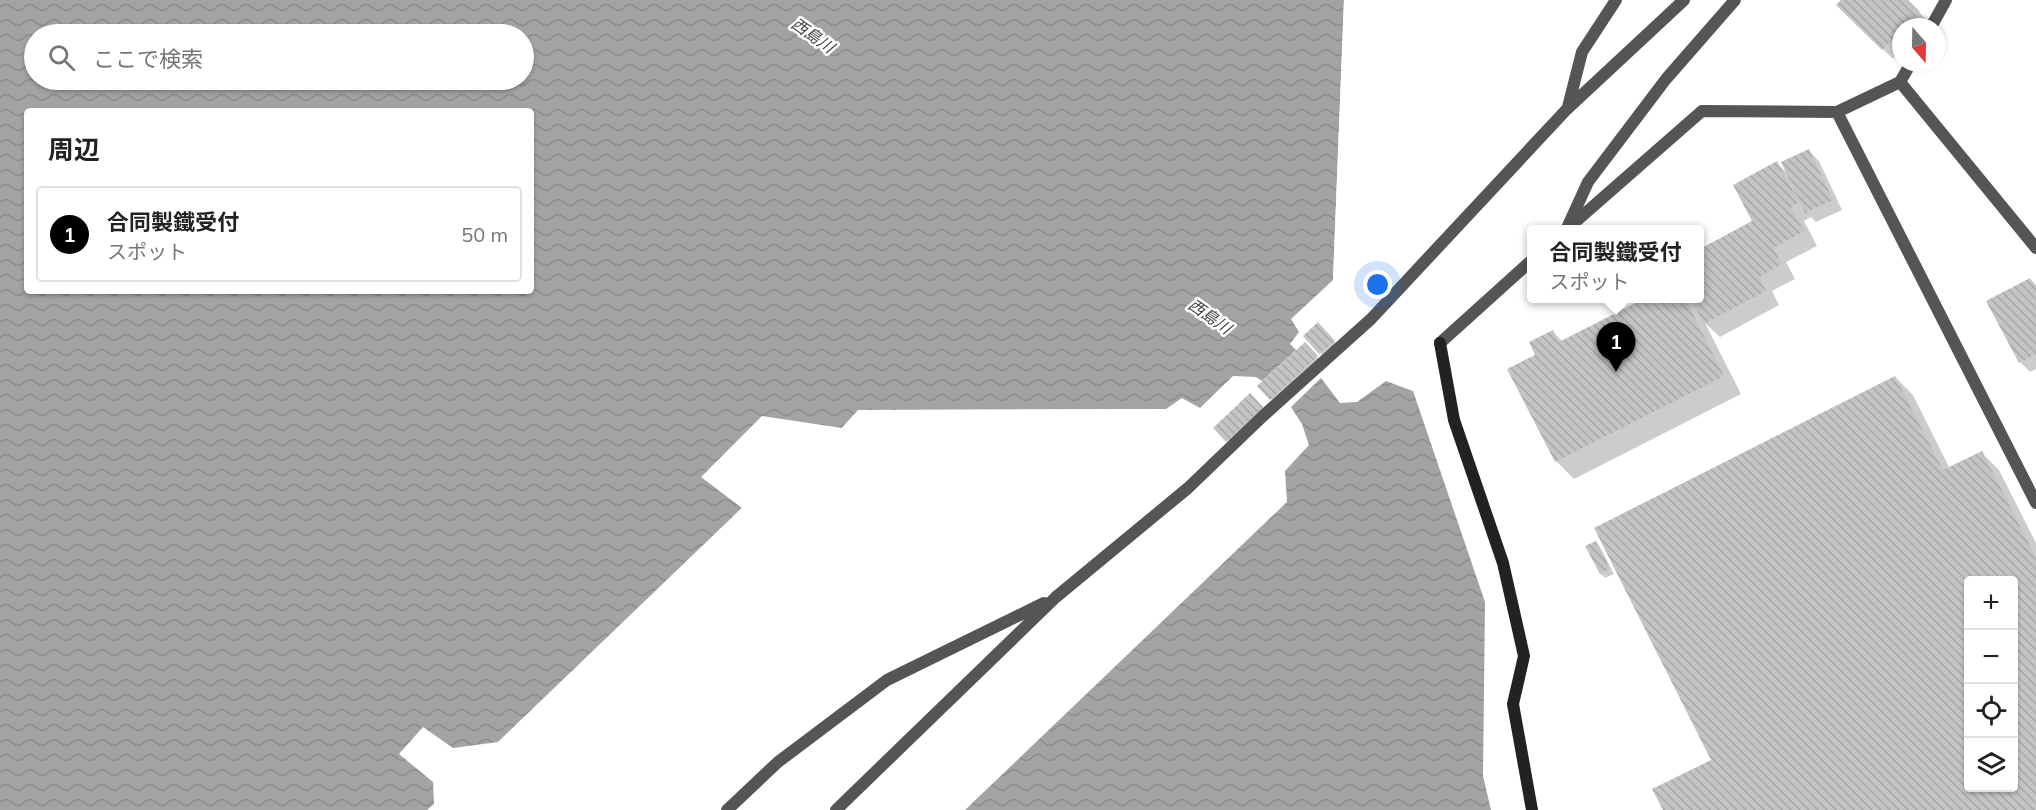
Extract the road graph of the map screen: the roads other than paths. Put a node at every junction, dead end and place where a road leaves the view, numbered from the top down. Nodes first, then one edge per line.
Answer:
1 (1616, 0) edge
2 (1684, 0) edge
3 (1735, 0) edge
4 (1946, 0) edge
5 (1936, 18) edge
6 (1906, 72) edge
7 (1900, 82) junction
8 (1567, 109) junction
9 (1837, 112) junction
10 (1568, 225) edge
11 (1571, 225) edge
12 (2036, 248) edge
13 (1527, 265) edge
14 (2036, 503) edge
15 (1056, 597) junction
16 (727, 810) edge
17 (836, 810) edge
18 (1532, 810) edge

1 - 8 street
2 - 8 street
3 - 10 street
4 - 5 street
6 - 7 street
7 - 9 street
7 - 12 street
8 - 15 street
9 - 11 street
9 - 14 street
13 - 18 street
15 - 16 street
15 - 17 street

